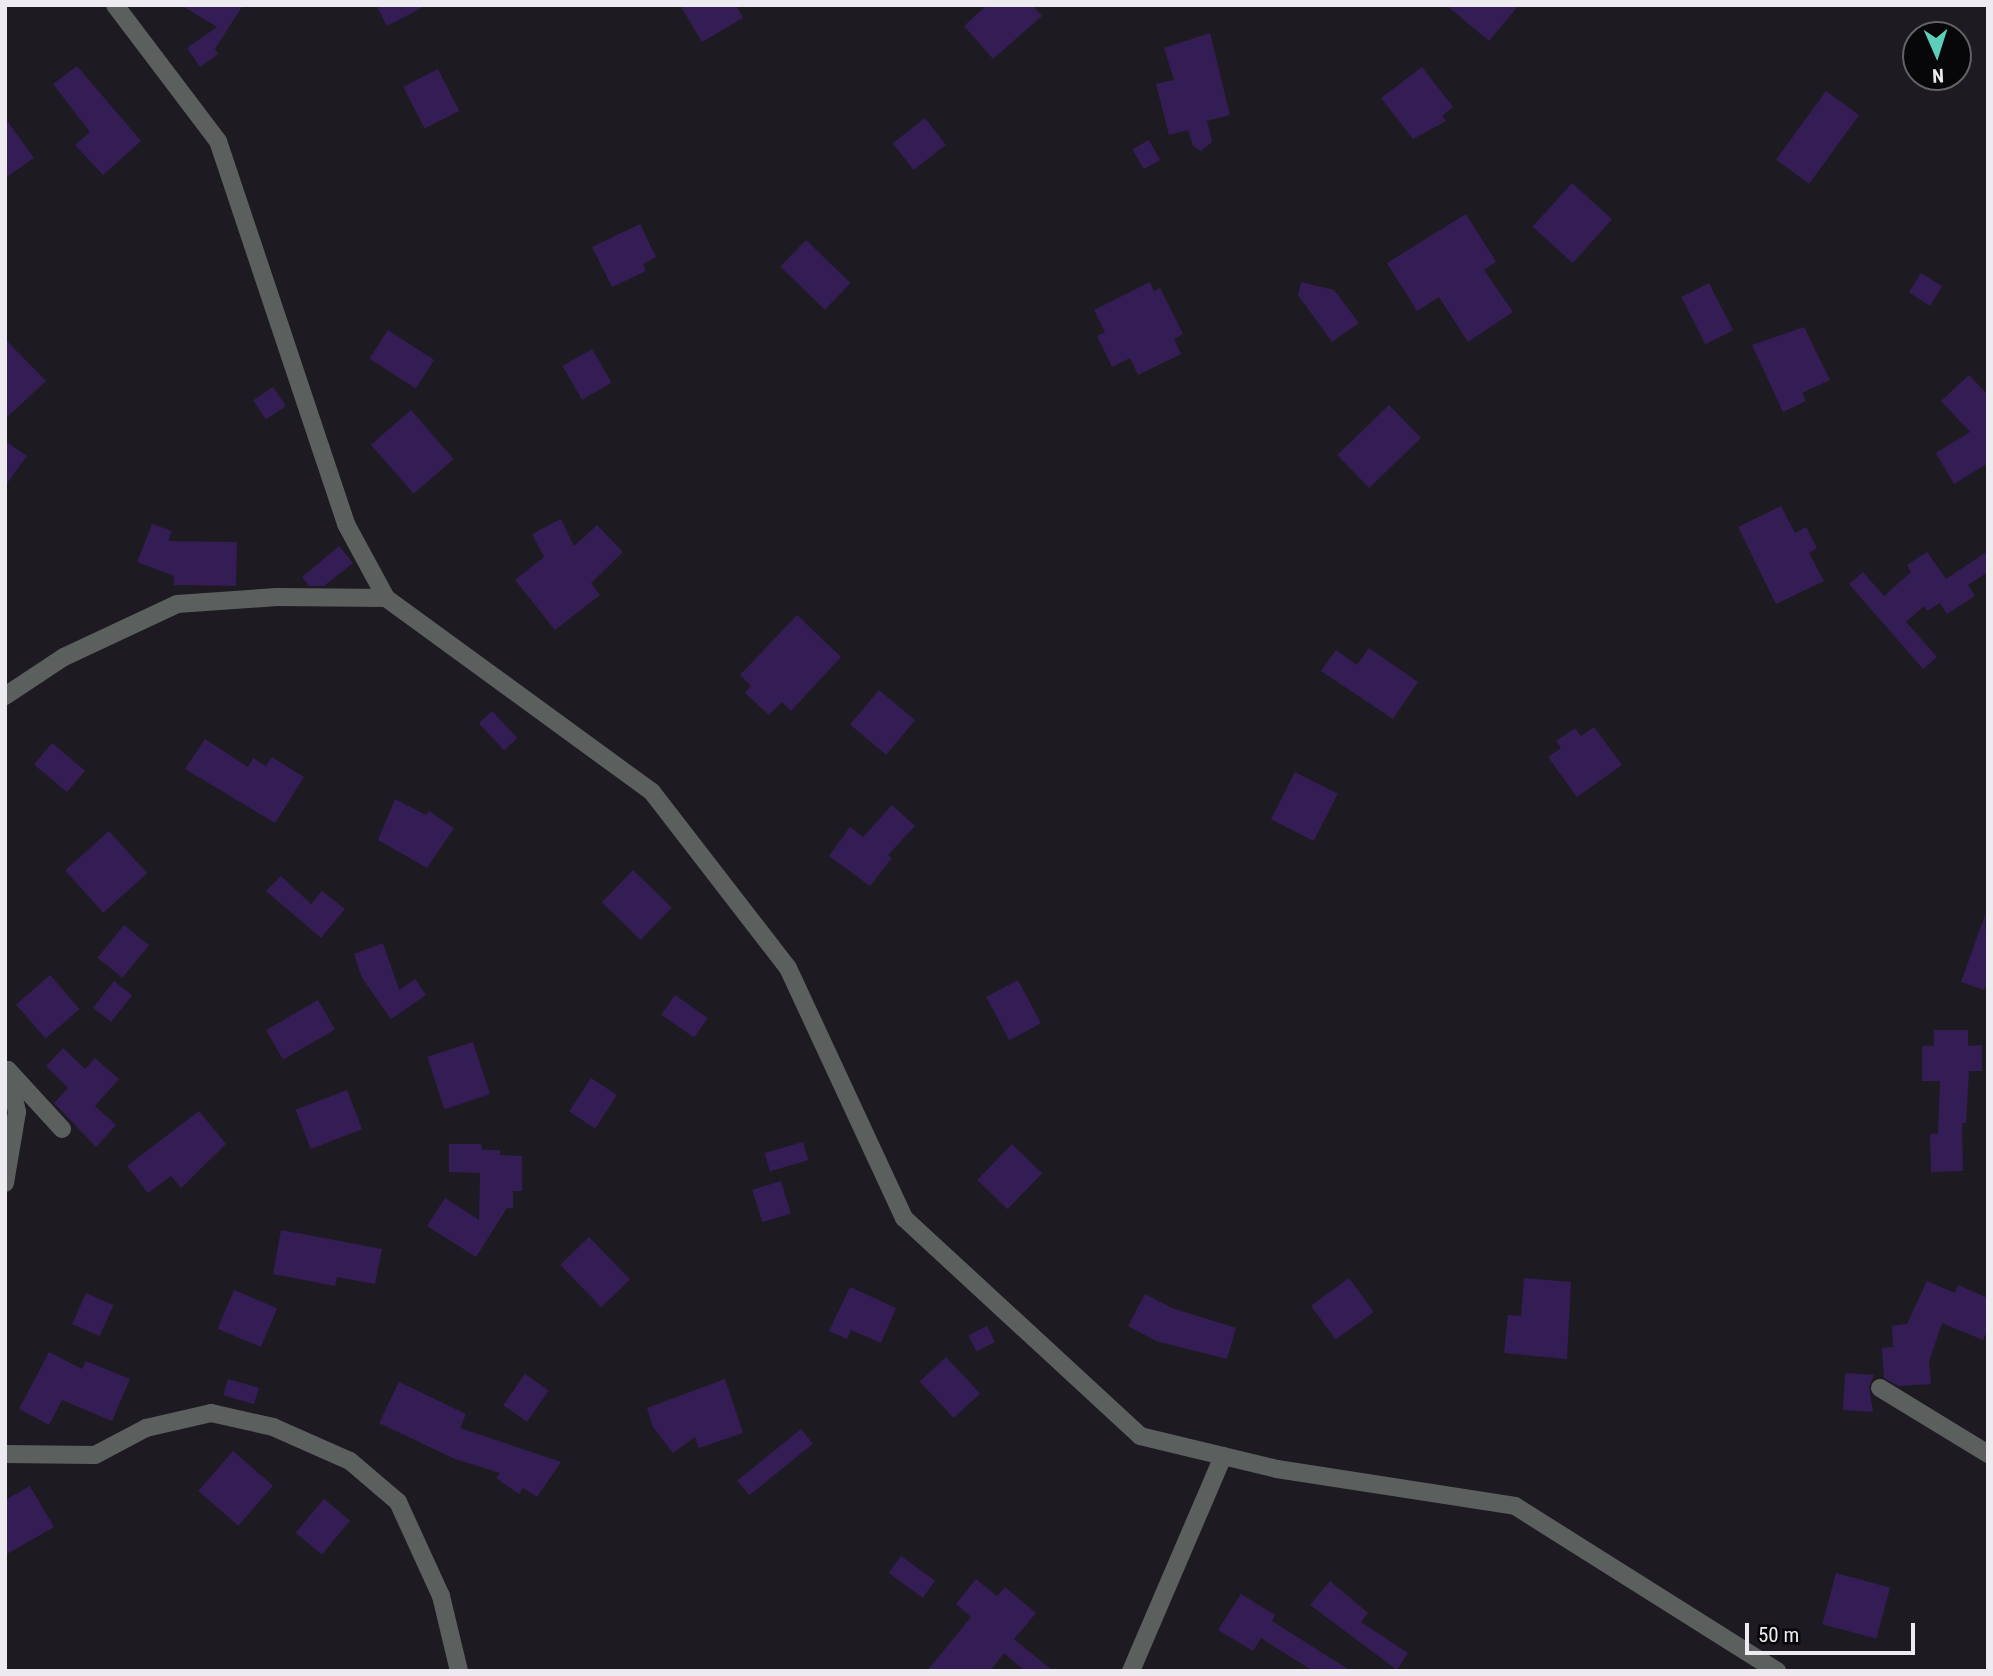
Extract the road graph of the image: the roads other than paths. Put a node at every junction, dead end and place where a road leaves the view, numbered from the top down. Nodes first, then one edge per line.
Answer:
1 (115, 5) edge
2 (386, 597) junction
3 (5, 696) edge
4 (6, 1066) edge
5 (62, 1129) dead end
6 (5, 1183) edge
7 (1880, 1388) dead end
8 (5, 1454) edge
9 (1988, 1454) edge
10 (1223, 1456) junction
11 (459, 1671) edge
12 (1131, 1671) edge
13 (1777, 1671) edge

1 - 2 street
2 - 3 street
2 - 10 street
4 - 5 street
4 - 6 street
7 - 9 street
8 - 11 street
10 - 12 street
10 - 13 street

